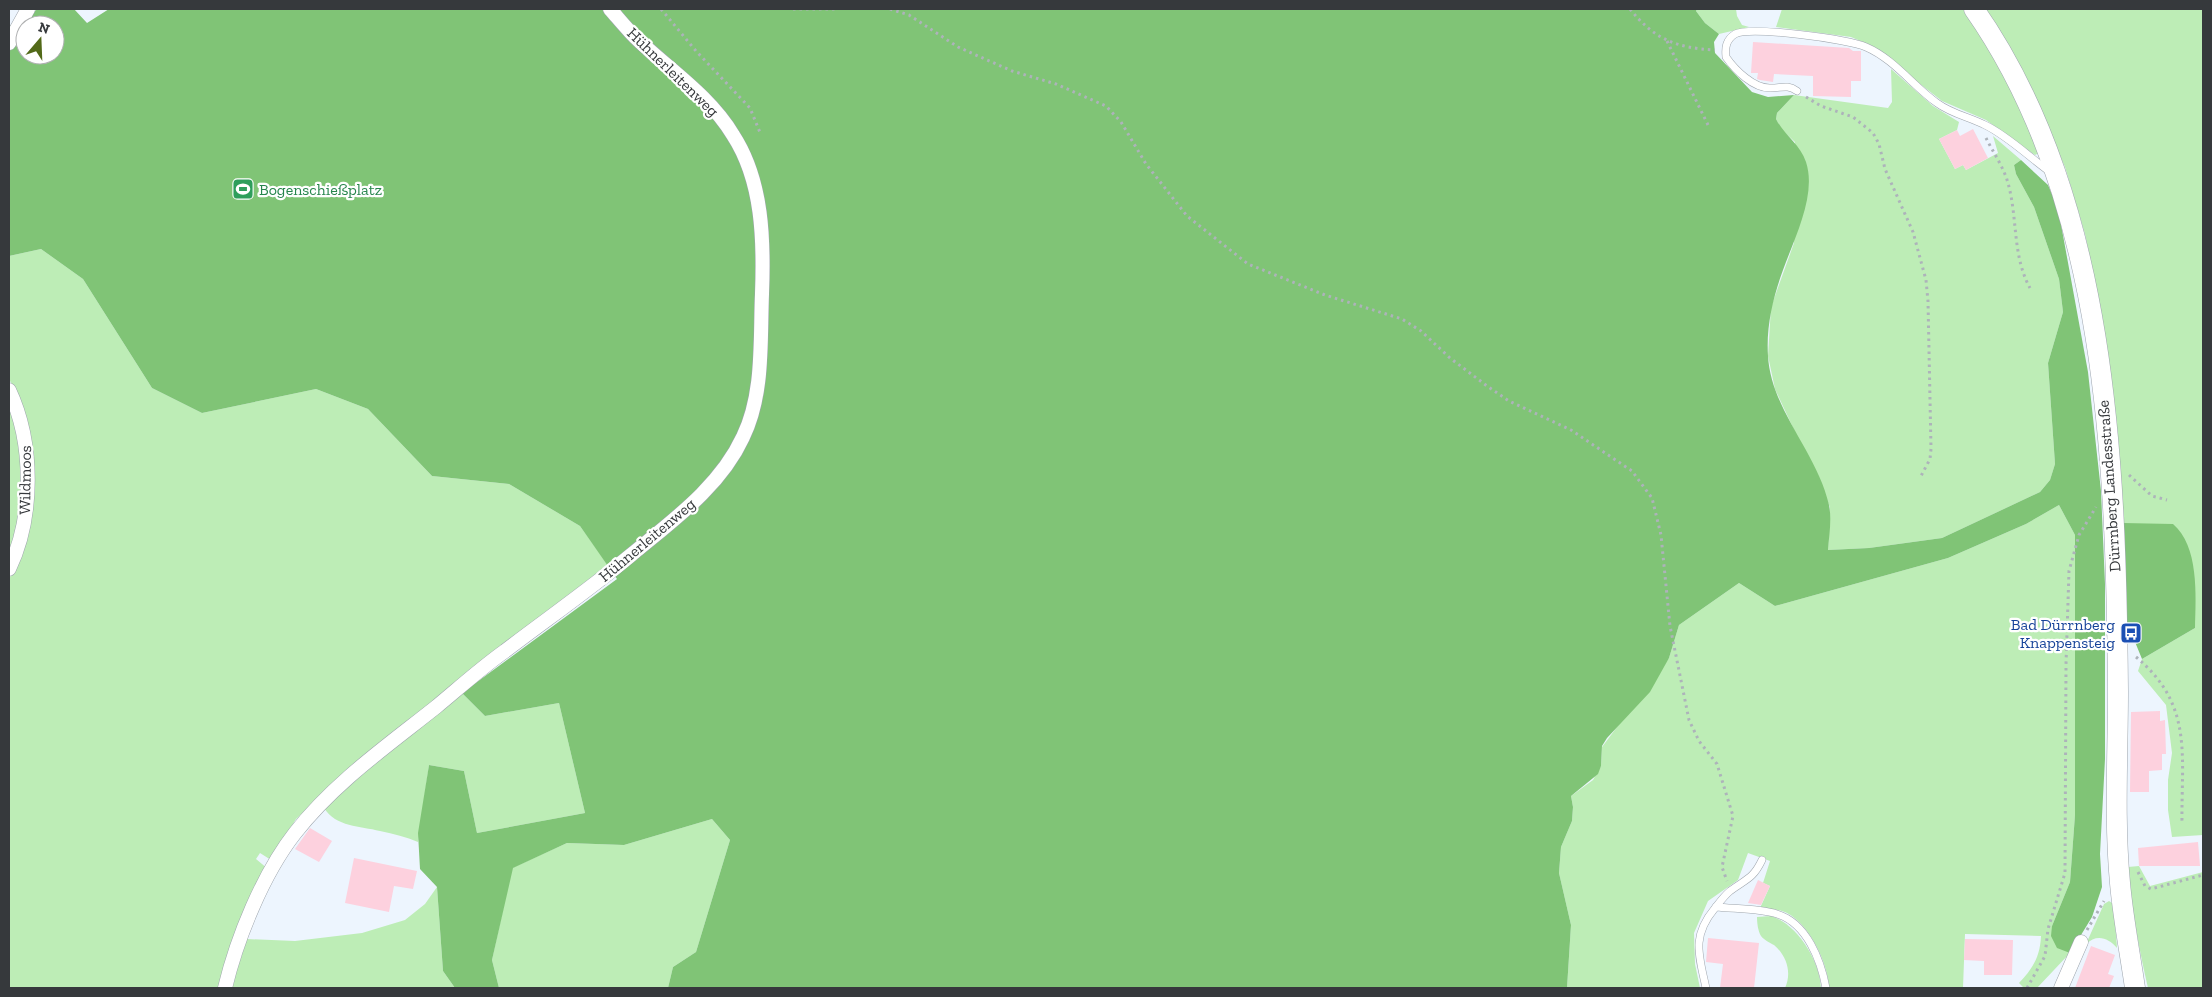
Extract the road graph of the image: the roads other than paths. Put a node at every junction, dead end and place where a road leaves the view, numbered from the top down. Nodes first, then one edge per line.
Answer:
1 (28, 9) edge
2 (610, 9) edge
3 (1974, 9) edge
4 (9, 43) edge
5 (1797, 92) road end
6 (2058, 178) junction
7 (9, 390) edge
8 (9, 569) edge
9 (1762, 860) dead end
10 (1716, 907) junction
11 (2081, 942) road end
12 (225, 988) edge
13 (1706, 988) edge
14 (1826, 988) edge
15 (2061, 988) edge
16 (2135, 988) edge

1 - 4 street
2 - 12 street, Hühnerleitenweg
3 - 6 main road, Dürrnberg Landesstraße
5 - 6 lane
6 - 16 main road, Dürrnberg Landesstraße
7 - 8 street, Wildmoos
9 - 10 lane
10 - 13 lane
10 - 14 lane
11 - 15 street

